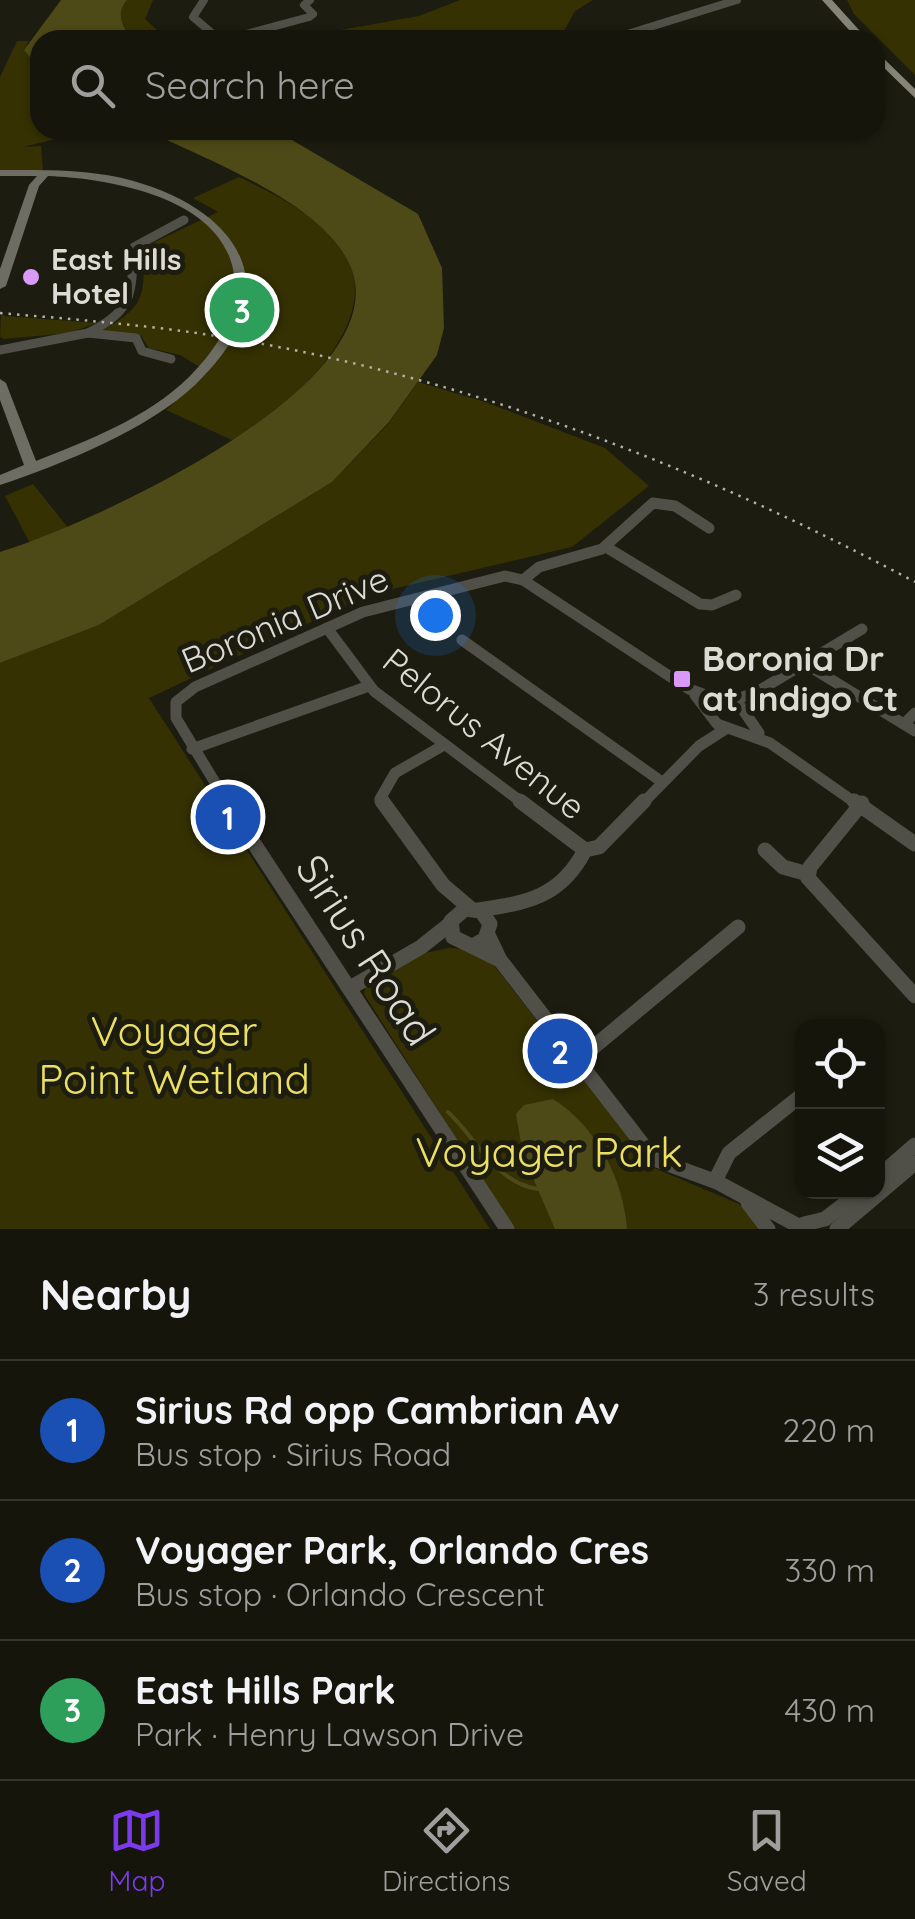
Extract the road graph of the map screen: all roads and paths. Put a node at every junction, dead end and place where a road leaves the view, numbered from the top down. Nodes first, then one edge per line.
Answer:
1 (204, 0) edge
2 (310, 0) edge
3 (737, 0) edge
4 (827, 0) edge
5 (209, 30) edge
6 (258, 30) edge
7 (640, 30) edge
8 (854, 30) edge
9 (885, 64) edge
10 (915, 95) edge
11 (0, 174) edge
12 (32, 179) junction
13 (184, 220) dead end
14 (14, 246) junction
15 (0, 247) edge
16 (0, 286) edge
17 (88, 334) junction
18 (0, 346) edge
19 (171, 359) dead end
20 (0, 383) edge
21 (3, 399) edge
22 (30, 466) junction
23 (0, 480) edge
24 (709, 528) dead end
25 (606, 546) junction
26 (523, 580) junction
27 (736, 595) dead end
28 (326, 628) junction
29 (862, 629) dead end
30 (462, 640) dead end
31 (804, 663) junction
32 (368, 686) junction
33 (688, 689) junction
34 (754, 692) junction
35 (726, 701) junction
36 (174, 707) joint
37 (915, 713) edge
38 (744, 714) junction
39 (711, 715) junction
40 (731, 728) junction
41 (909, 728) edge
42 (770, 743) junction
43 (444, 745) junction
44 (700, 746) junction
45 (192, 749) junction
46 (662, 782) junction
47 (862, 803) junction
48 (915, 844) edge
49 (585, 850) junction
50 (766, 850) dead end
51 (808, 874) junction
52 (443, 885) junction
53 (508, 907) junction
54 (474, 909) junction
55 (452, 920) junction
56 (738, 927) dead end
57 (489, 929) junction
58 (465, 944) junction
59 (421, 947) junction
60 (500, 960) junction
61 (350, 988) junction
62 (915, 996) edge
63 (578, 1060) junction
64 (795, 1101) edge
65 (915, 1145) edge
66 (915, 1162) edge
67 (885, 1171) edge
68 (715, 1182) junction
69 (742, 1196) junction
70 (851, 1199) edge
71 (799, 1226) edge
72 (507, 1229) edge
73 (768, 1229) edge
74 (837, 1229) edge

1 - 5 street
2 - 6 street
3 - 7 street
4 - 8 main road
9 - 10 main road
11 - 12 main road
12 - 14 main road
12 - 22 main road
13 - 17 street
14 - 15 street
14 - 16 main road
17 - 18 street
17 - 19 street
20 - 21 main road
21 - 22 main road
22 - 23 main road
24 - 25 street
25 - 26 street
25 - 27 street
26 - 28 street, Boronia Drive
26 - 33 street
28 - 32 street, Pelorus Avenue
28 - 36 street, Boronia Drive
29 - 31 street
30 - 46 street
31 - 34 street
31 - 41 street
32 - 43 street, Pelorus Avenue
32 - 45 street
33 - 35 street
33 - 39 street
34 - 35 street
34 - 38 street, Pelorus Avenue
35 - 38 street
35 - 39 street
36 - 45 street, Sirius Road
37 - 41 street
38 - 40 street, Pelorus Avenue
38 - 42 street
39 - 40 street
39 - 44 street, Pelorus Avenue
40 - 42 street
40 - 44 street, Pelorus Avenue
42 - 47 street
43 - 49 street, Pelorus Avenue
43 - 52 street
44 - 46 street, Pelorus Avenue
45 - 61 street, Sirius Road
46 - 49 street, Pelorus Avenue
47 - 48 street
47 - 51 street
49 - 53 street
50 - 51 street
51 - 62 street
52 - 54 street
52 - 55 street
53 - 54 street
53 - 57 street
54 - 55 street
54 - 57 street
55 - 58 street
55 - 59 street
56 - 63 street
57 - 58 street
57 - 60 street
58 - 59 street
58 - 60 street
59 - 61 street
60 - 63 street
61 - 72 street, Sirius Road
63 - 68 street
64 - 68 street
65 - 67 street
66 - 74 street
68 - 69 street
69 - 71 street
69 - 73 street
70 - 71 street

